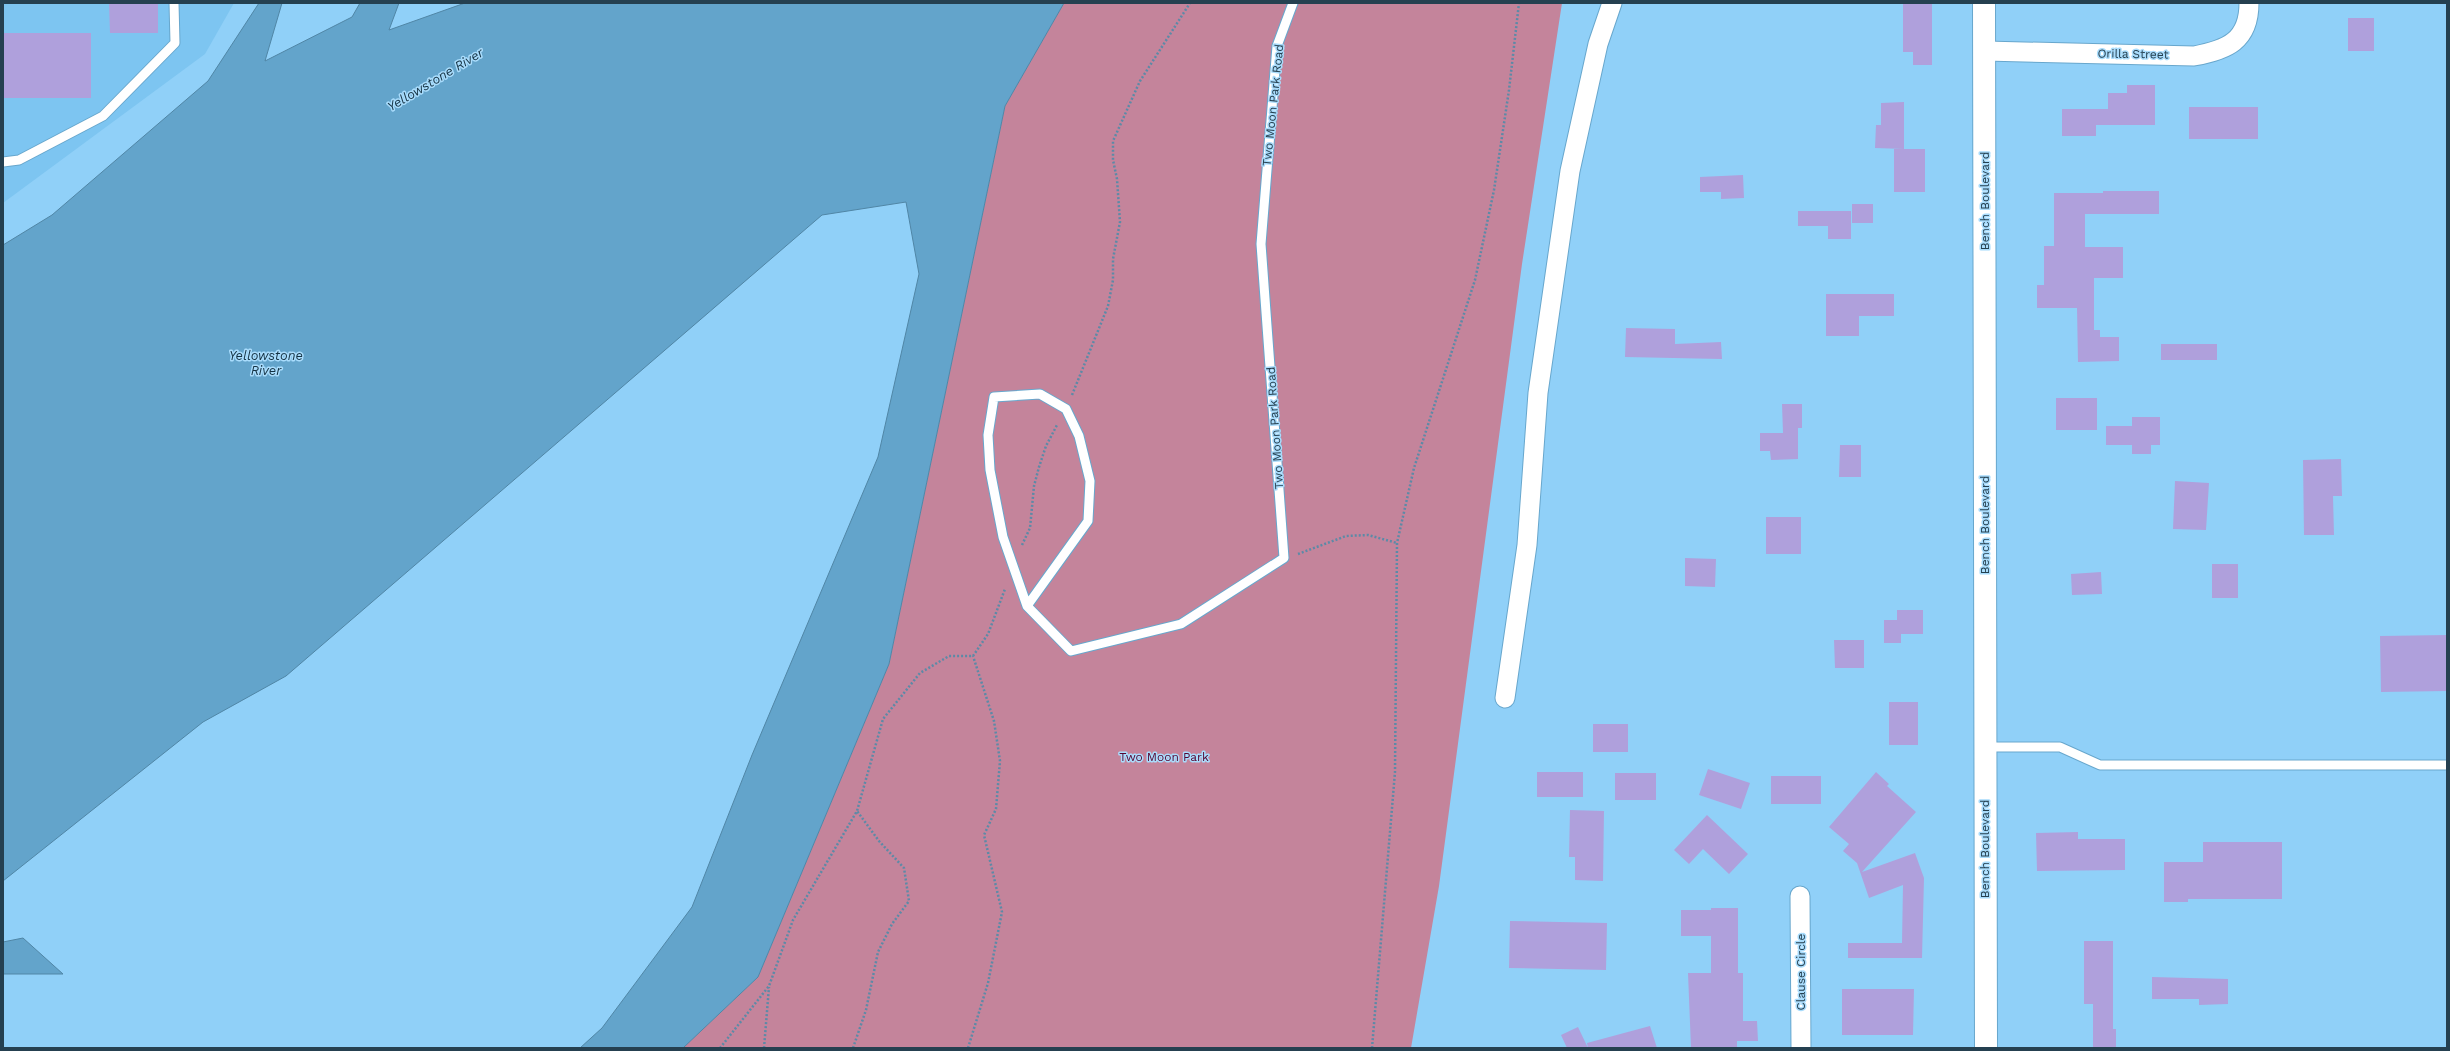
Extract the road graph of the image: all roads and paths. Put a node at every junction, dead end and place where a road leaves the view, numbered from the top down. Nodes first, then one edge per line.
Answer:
1 (174, 3) edge
2 (1190, 3) edge
3 (1293, 3) edge
4 (1519, 3) edge
5 (1612, 3) edge
6 (1984, 3) edge
7 (2249, 3) edge
8 (1985, 51) junction
9 (3, 162) edge
10 (1066, 409) junction
11 (1397, 543) junction
12 (1284, 558) junction
13 (1014, 568) junction
14 (1027, 606) junction
15 (973, 656) junction
16 (1505, 698) dead end
17 (1984, 747) junction
18 (2447, 765) edge
19 (856, 811) junction
20 (1800, 896) dead end
21 (769, 986) junction
22 (720, 1048) edge
23 (764, 1048) edge
24 (853, 1048) edge
25 (968, 1048) edge
26 (1372, 1048) edge
27 (1801, 1048) edge
28 (1986, 1048) edge

1 - 9 lane
2 - 10 path
3 - 12 lane, Two Moon Park Road
4 - 11 path
5 - 16 street
6 - 8 main road, Bench Boulevard
7 - 8 street, Orilla Street
8 - 17 main road, Bench Boulevard
10 - 13 path
10 - 13 lane
10 - 14 lane
11 - 12 path
11 - 26 path
12 - 14 lane
13 - 14 lane
13 - 15 path
15 - 19 path
15 - 25 path
17 - 18 lane
17 - 28 main road, Bench Boulevard
19 - 21 path
19 - 24 path
20 - 27 street, Clause Circle
21 - 22 path
21 - 23 path

